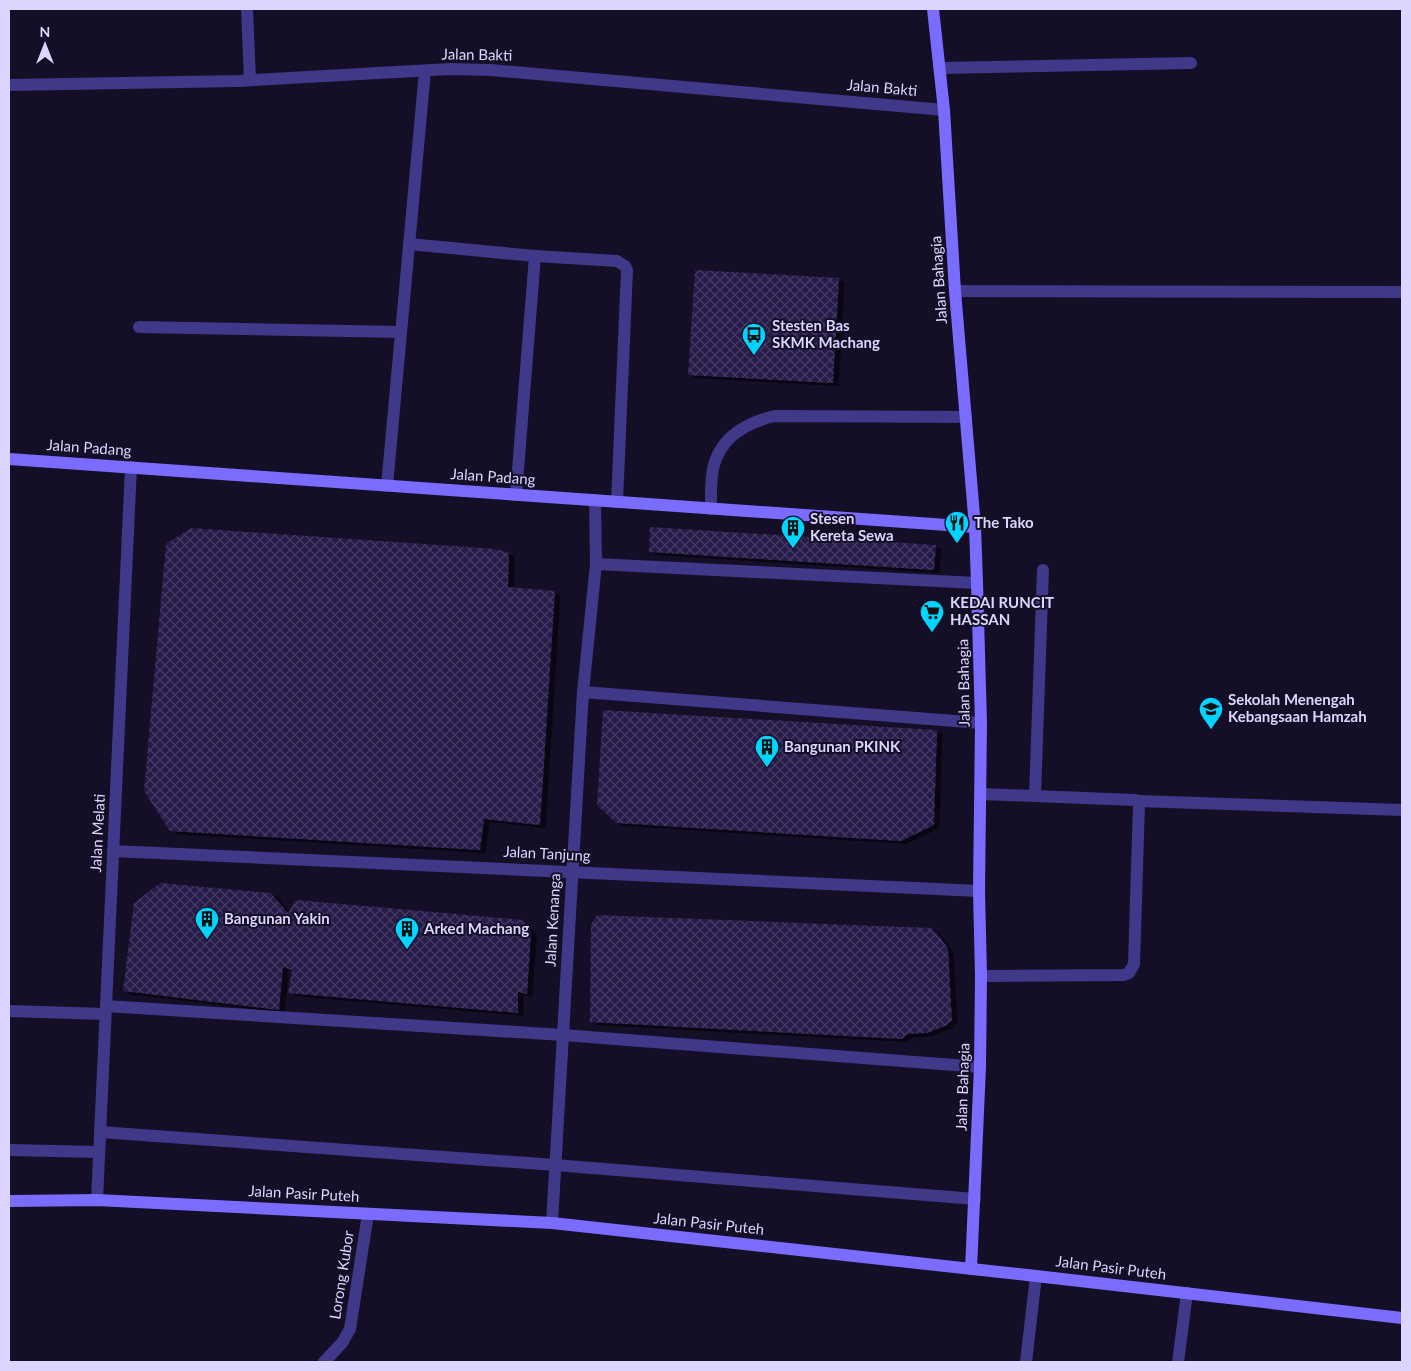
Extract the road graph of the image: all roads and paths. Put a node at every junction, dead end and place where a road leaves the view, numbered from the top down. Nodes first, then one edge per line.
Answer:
1 (247, 9) edge
2 (933, 9) edge
3 (1191, 63) dead end
4 (939, 68) junction
5 (424, 70) junction
6 (250, 80) junction
7 (9, 85) edge
8 (944, 110) junction
9 (409, 244) junction
10 (536, 256) junction
11 (955, 291) junction
12 (1402, 292) edge
13 (139, 326) dead end
14 (401, 332) junction
15 (966, 417) junction
16 (9, 459) edge
17 (131, 468) junction
18 (387, 486) junction
19 (516, 495) junction
20 (595, 500) junction
21 (617, 502) junction
22 (711, 509) junction
23 (975, 527) junction
24 (596, 564) junction
25 (1044, 570) dead end
26 (977, 583) junction
27 (583, 692) junction
28 (981, 723) junction
29 (981, 794) junction
30 (1035, 796) junction
31 (1138, 801) junction
32 (1402, 810) edge
33 (113, 851) junction
34 (572, 872) junction
35 (979, 891) junction
36 (981, 976) junction
37 (106, 1010) junction
38 (9, 1011) edge
39 (563, 1035) junction
40 (980, 1066) junction
41 (100, 1132) junction
42 (9, 1150) edge
43 (99, 1152) junction
44 (555, 1165) junction
45 (975, 1199) junction
46 (97, 1200) junction
47 (9, 1201) edge
48 (368, 1214) junction
49 (552, 1223) junction
50 (970, 1269) junction
51 (1036, 1276) junction
52 (1187, 1293) junction
53 (1402, 1318) edge
54 (324, 1362) edge
55 (1026, 1362) edge
56 (1178, 1362) edge

1 - 6 street
2 - 4 main road, Jalan Bahagia
3 - 4 street
4 - 8 main road, Jalan Bahagia
5 - 6 street, Jalan Bakti
5 - 8 street, Jalan Bakti
5 - 9 street
6 - 7 street, Jalan Bakti
8 - 11 main road, Jalan Bahagia
9 - 10 street
9 - 14 street
10 - 19 street
10 - 21 street
11 - 12 street
11 - 15 main road, Jalan Bahagia
13 - 14 street
14 - 18 street
15 - 22 street
15 - 23 main road, Jalan Bahagia
16 - 17 main road, Jalan Padang
17 - 18 main road, Jalan Padang
17 - 33 street, Jalan Melati
18 - 19 main road, Jalan Padang
19 - 20 main road, Jalan Padang
20 - 21 main road, Jalan Padang
20 - 24 street, Jalan Kenanga
21 - 22 main road, Jalan Padang
22 - 23 main road, Jalan Padang
23 - 26 main road, Jalan Bahagia
24 - 26 street
24 - 27 street, Jalan Kenanga
25 - 30 street
26 - 28 main road, Jalan Bahagia
27 - 28 street
27 - 34 street, Jalan Kenanga
28 - 29 main road, Jalan Bahagia
29 - 30 street
29 - 35 main road, Jalan Bahagia
30 - 31 street
31 - 32 street
31 - 36 street
33 - 34 street, Jalan Tanjung
33 - 37 street, Jalan Melati
34 - 35 street, Jalan Tanjung
34 - 39 street, Jalan Kenanga
35 - 36 main road, Jalan Bahagia
36 - 40 main road, Jalan Bahagia
37 - 38 street
37 - 39 street
37 - 41 street, Jalan Melati
39 - 40 street
39 - 44 street, Jalan Kenanga
40 - 45 main road, Jalan Bahagia
41 - 43 street, Jalan Melati
41 - 44 street
42 - 43 street
43 - 46 street, Jalan Melati
44 - 45 street
44 - 49 street, Jalan Kenanga
45 - 50 main road, Jalan Bahagia
46 - 47 main road, Jalan Pasir Puteh
46 - 48 main road, Jalan Pasir Puteh
48 - 49 main road, Jalan Pasir Puteh
48 - 54 street, Lorong Kubor
49 - 50 main road, Jalan Pasir Puteh
50 - 51 main road, Jalan Pasir Puteh
51 - 52 main road, Jalan Pasir Puteh
51 - 55 street
52 - 53 main road, Jalan Pasir Puteh
52 - 56 street

